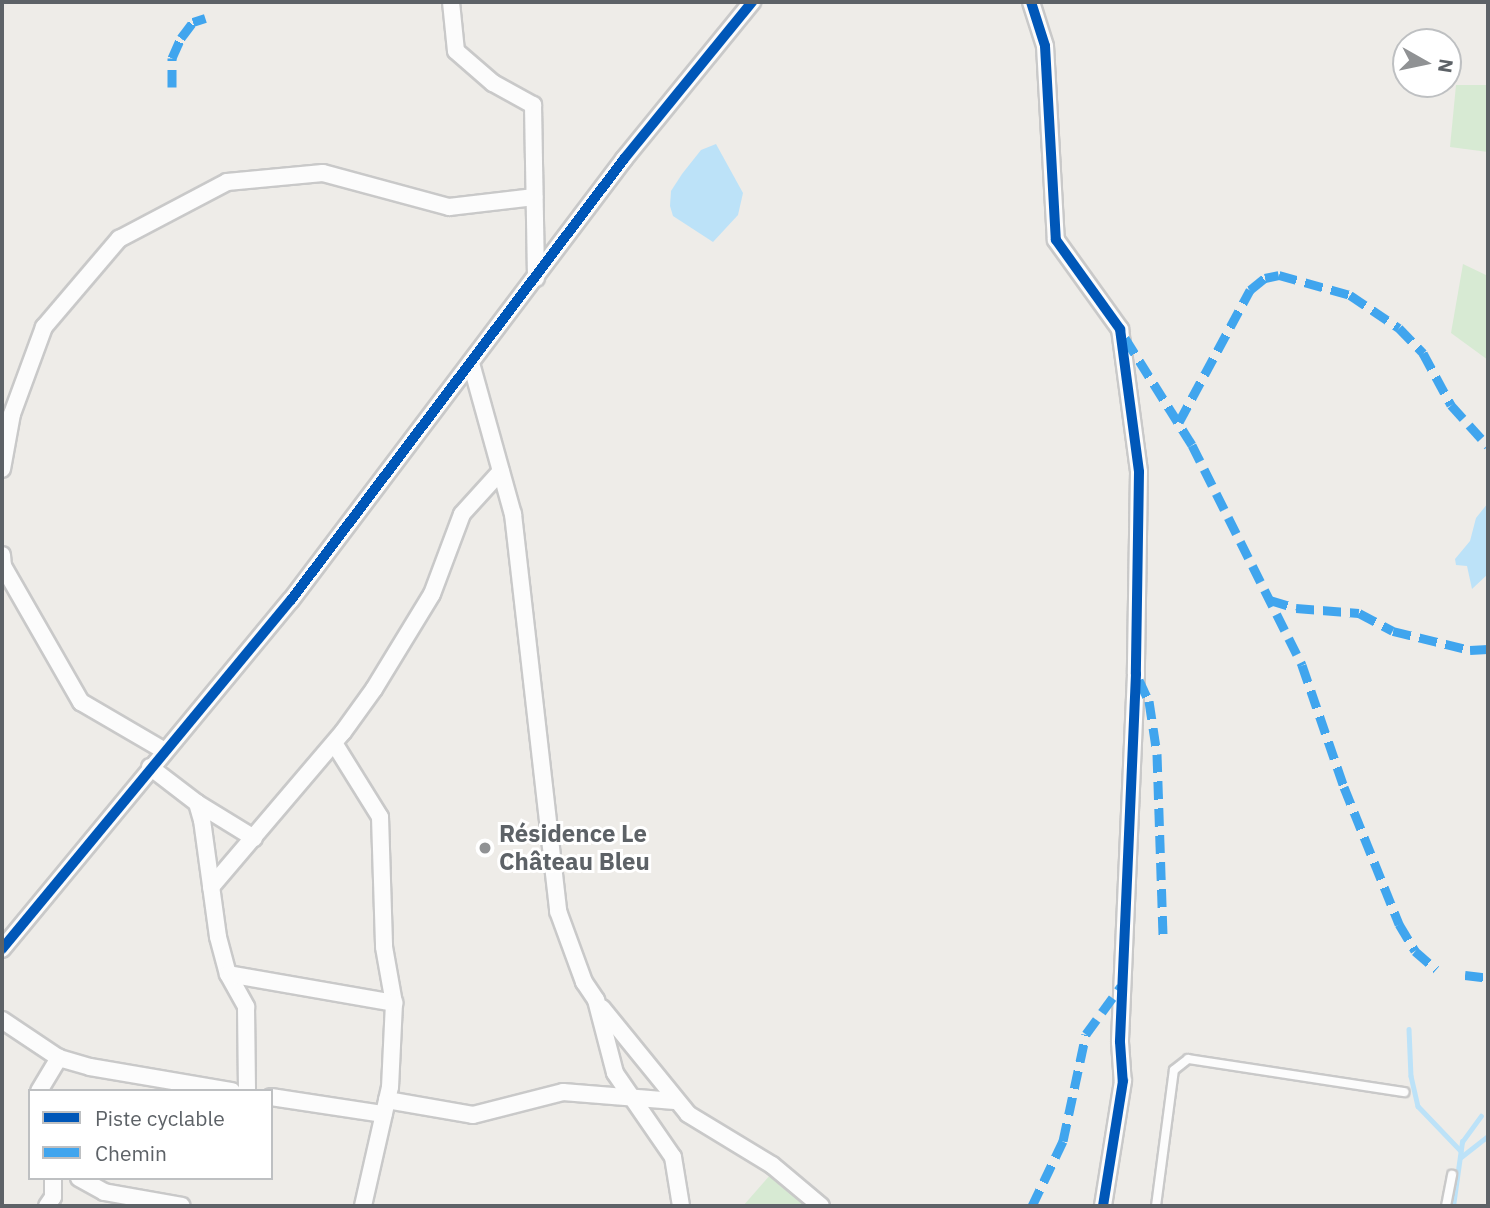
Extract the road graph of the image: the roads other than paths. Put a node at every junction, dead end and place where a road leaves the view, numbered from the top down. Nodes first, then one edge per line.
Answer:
1 (451, 2) edge
2 (752, 2) edge
3 (1031, 2) edge
4 (534, 197) junction
5 (536, 278) junction
6 (471, 363) junction
7 (2, 469) edge
8 (501, 471) junction
9 (2, 555) edge
10 (334, 743) junction
11 (163, 750) junction
12 (150, 767) junction
13 (197, 803) junction
14 (254, 838) junction
15 (211, 887) junction
16 (2, 948) edge
17 (228, 974) junction
18 (596, 1000) junction
19 (394, 1003) junction
20 (2, 1020) edge
21 (59, 1058) junction
22 (40, 1089) edge
23 (220, 1089) edge
24 (247, 1089) edge
25 (1404, 1092) dead end
26 (631, 1096) junction
27 (273, 1097) edge
28 (675, 1101) junction
29 (385, 1107) junction
30 (1452, 1175) dead end
31 (53, 1180) edge
32 (83, 1180) edge
33 (47, 1206) edge
34 (182, 1206) edge
35 (363, 1206) edge
36 (681, 1206) edge
37 (821, 1206) edge
38 (1103, 1206) edge
39 (1156, 1206) edge
40 (1446, 1206) edge

1 - 4 street
2 - 5 street
3 - 38 street
4 - 5 street
4 - 7 street
5 - 6 street
6 - 8 street
6 - 11 street
8 - 10 street
8 - 18 street
9 - 11 street
10 - 14 street
10 - 19 street
11 - 12 street
12 - 13 street
12 - 16 street
13 - 14 street
13 - 15 street
14 - 15 street
15 - 17 street
17 - 19 street
17 - 24 street
18 - 26 street
18 - 28 street
19 - 29 street
20 - 21 street
21 - 22 street
21 - 23 street
25 - 39 lane
26 - 28 street
26 - 29 street
26 - 36 street
27 - 29 street
28 - 37 street
29 - 35 street
30 - 40 lane
31 - 33 street
32 - 34 street

